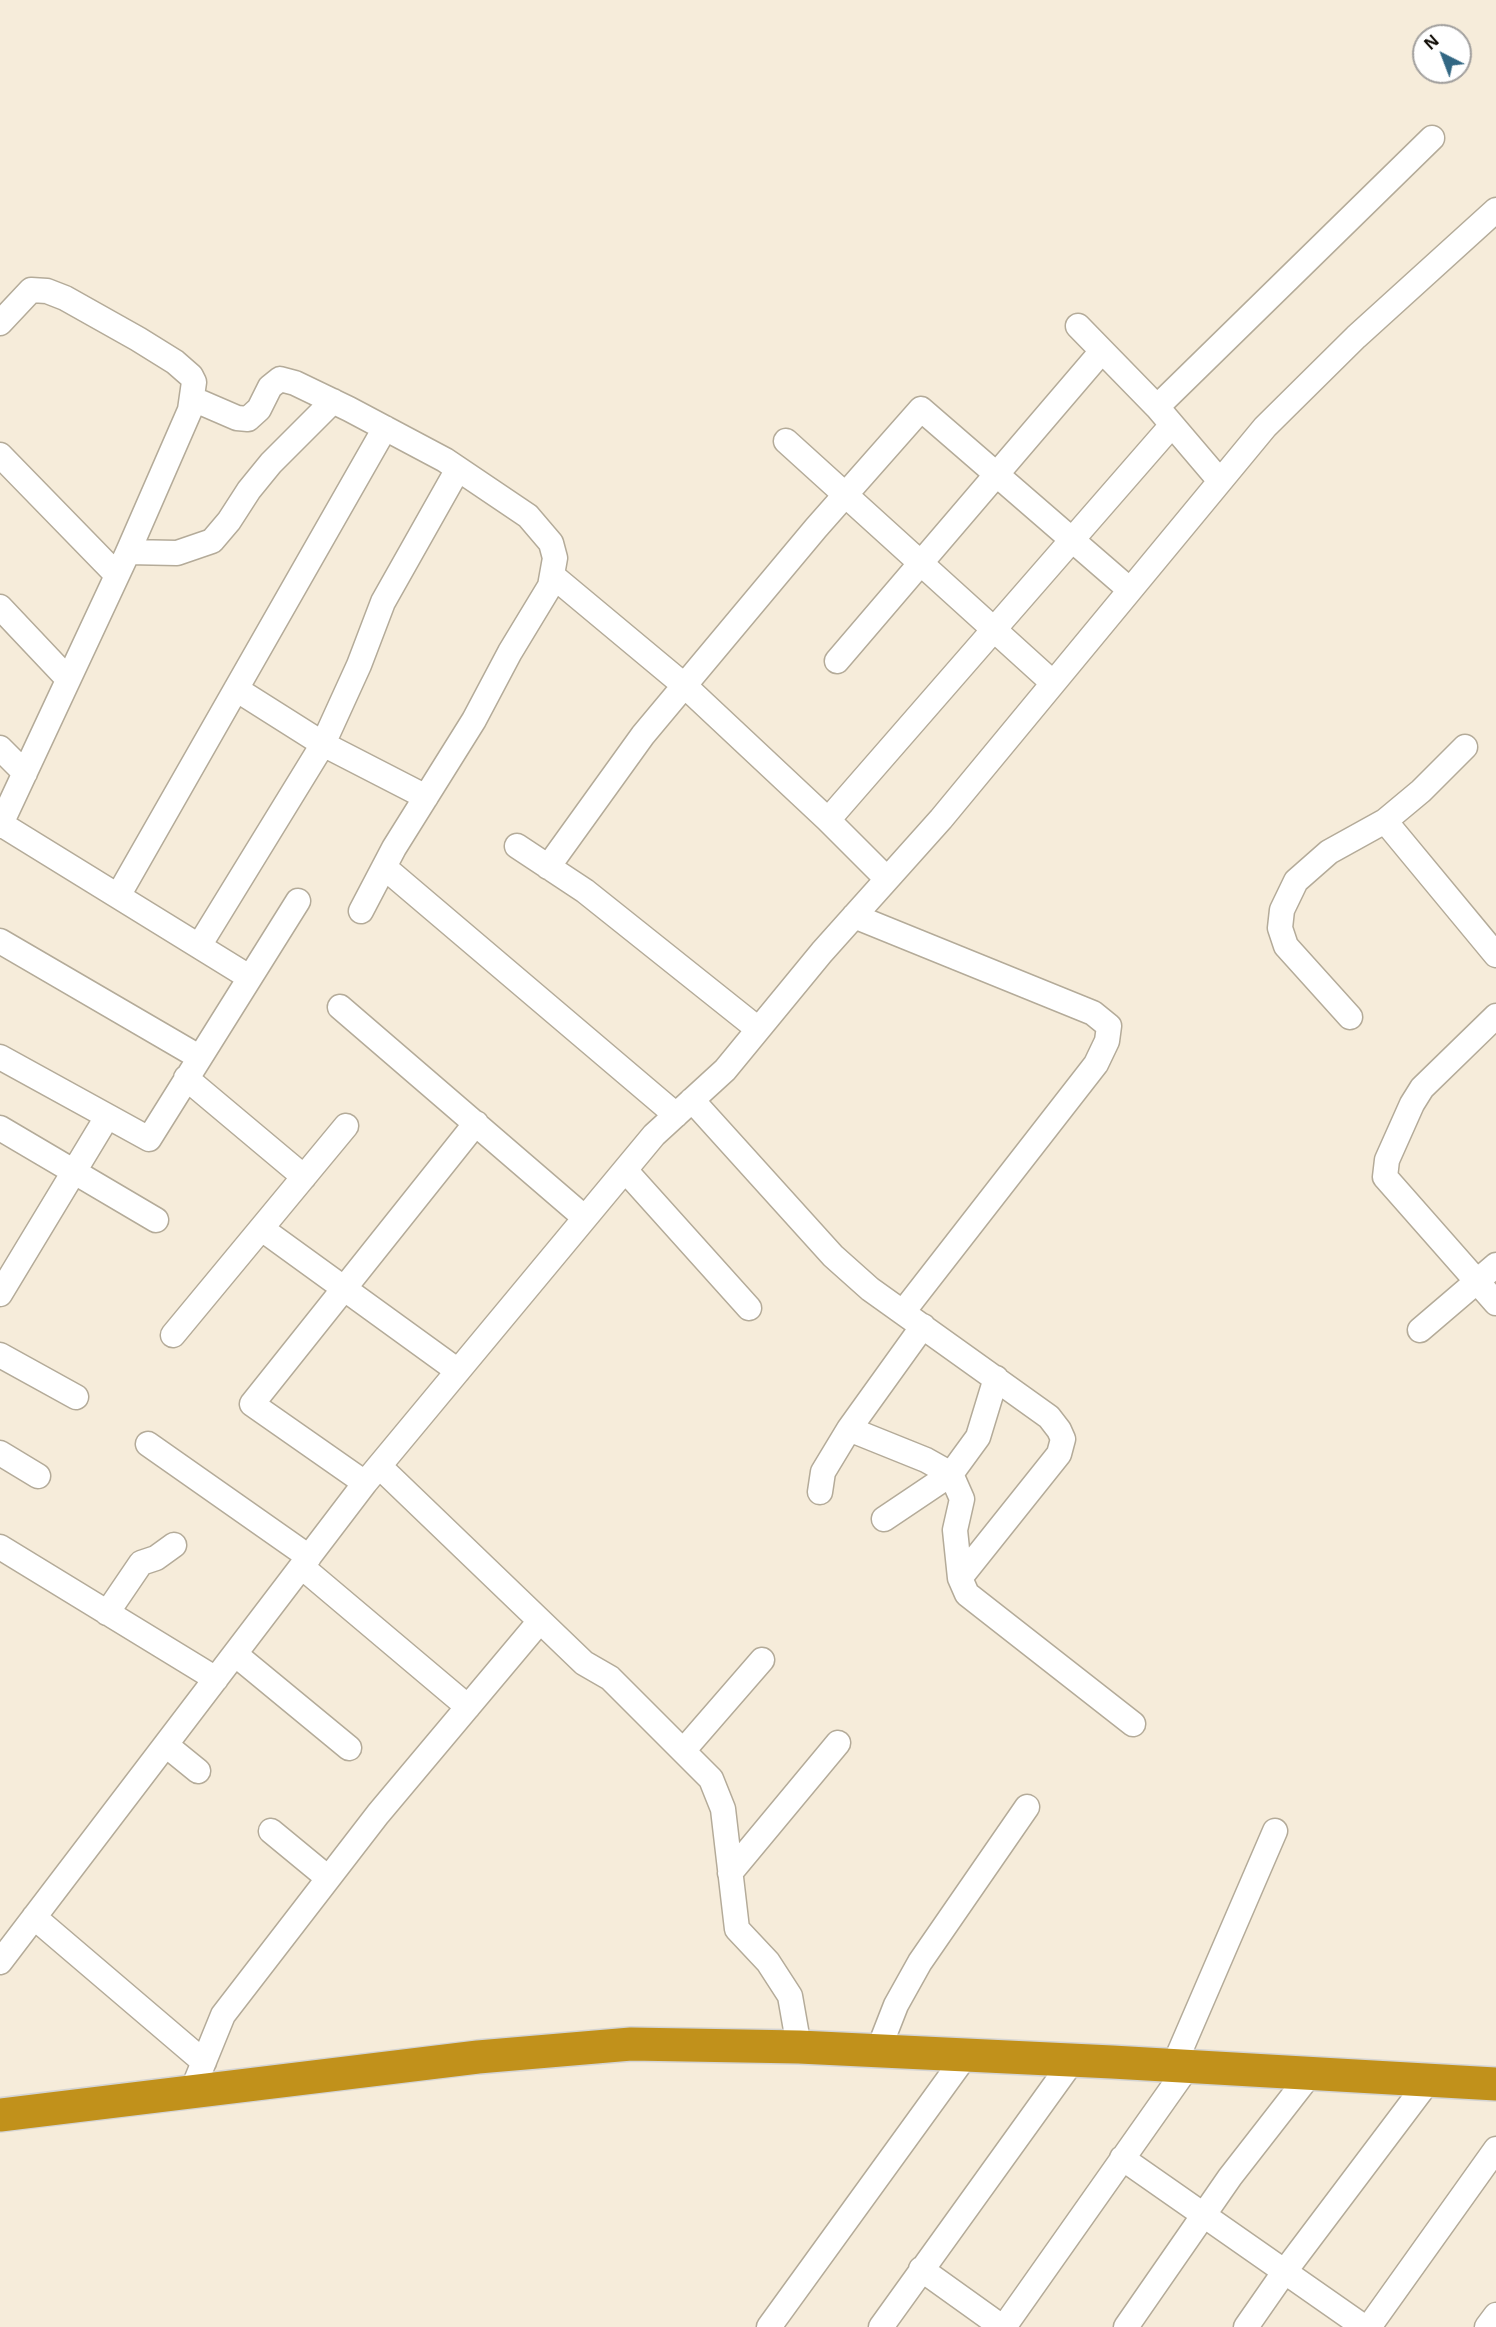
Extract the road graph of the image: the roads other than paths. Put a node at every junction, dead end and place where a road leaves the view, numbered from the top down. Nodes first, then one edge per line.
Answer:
1 (1432, 138) dead end
2 (1496, 210) edge
3 (0, 323) edge
4 (1078, 326) dead end
5 (1102, 351) junction
6 (193, 399) junction
7 (333, 401) junction
8 (1164, 416) junction
9 (385, 428) junction
10 (786, 441) dead end
11 (0, 455) edge
12 (458, 469) junction
13 (996, 474) junction
14 (1220, 481) junction
15 (845, 495) junction
16 (1072, 540) junction
17 (128, 552) junction
18 (921, 562) junction
19 (117, 575) junction
20 (553, 576) junction
21 (1130, 590) junction
22 (0, 607) edge
23 (994, 629) junction
24 (837, 661) dead end
25 (68, 680) junction
26 (1053, 683) junction
27 (685, 686) junction
28 (236, 689) junction
29 (323, 744) junction
30 (1465, 747) dead end
31 (0, 748) edge
32 (25, 773) junction
33 (426, 796) junction
34 (828, 820) junction
35 (1385, 821) junction
36 (0, 825) edge
37 (517, 846) dead end
38 (384, 867) junction
39 (548, 867) junction
40 (887, 879) junction
41 (118, 896) junction
42 (298, 901) dead end
43 (361, 911) dead end
44 (854, 916) junction
45 (0, 941) edge
46 (199, 946) junction
47 (1496, 955) edge
48 (249, 977) junction
49 (340, 1007) dead end
50 (1496, 1016) edge
51 (1350, 1017) dead end
52 (758, 1029) junction
53 (0, 1057) edge
54 (199, 1057) junction
55 (186, 1078) junction
56 (684, 1107) junction
57 (107, 1117) junction
58 (476, 1123) junction
59 (346, 1126) dead end
60 (0, 1128) edge
61 (625, 1170) junction
62 (74, 1171) junction
63 (304, 1177) junction
64 (585, 1218) junction
65 (156, 1220) dead end
66 (261, 1228) junction
67 (1496, 1265) edge
68 (1478, 1282) junction
69 (344, 1288) junction
70 (0, 1294) edge
71 (1496, 1303) edge
72 (749, 1308) dead end
73 (913, 1319) junction
74 (1420, 1330) dead end
75 (173, 1335) dead end
76 (0, 1355) edge
77 (458, 1371) junction
78 (996, 1378) junction
79 (76, 1398) dead end
80 (849, 1429) junction
81 (148, 1444) dead end
82 (0, 1453) edge
83 (951, 1474) junction
84 (372, 1475) junction
85 (38, 1476) dead end
86 (820, 1492) dead end
87 (884, 1519) dead end
88 (174, 1545) dead end
89 (0, 1547) edge
90 (305, 1562) junction
91 (960, 1578) junction
92 (107, 1612) junction
93 (540, 1621) junction
94 (235, 1654) junction
95 (762, 1660) dead end
96 (216, 1679) junction
97 (468, 1707) junction
98 (1133, 1724) dead end
99 (838, 1743) dead end
100 (166, 1745) junction
101 (349, 1748) dead end
102 (683, 1751) junction
103 (198, 1771) dead end
104 (1028, 1807) dead end
105 (271, 1831) dead end
106 (1275, 1832) dead end
107 (730, 1873) junction
108 (328, 1878) junction
109 (34, 1917) junction
110 (0, 1962) edge
111 (799, 2047) junction
112 (878, 2051) junction
113 (966, 2055) junction
114 (1073, 2060) junction
115 (1181, 2066) junction
116 (1311, 2073) junction
117 (198, 2077) junction
118 (1429, 2080) junction
119 (1496, 2084) edge
120 (0, 2115) edge
121 (1496, 2149) edge
122 (1122, 2157) junction
123 (1204, 2214) junction
124 (921, 2269) junction
125 (1285, 2271) junction
126 (1496, 2315) edge
127 (886, 2325) edge
128 (769, 2327) edge
129 (1003, 2327) edge
130 (1126, 2327) edge
131 (1246, 2327) edge
132 (1364, 2327) edge
133 (1369, 2327) edge
134 (1487, 2327) edge

1 - 8 street
2 - 14 street
3 - 6 street
4 - 5 street
5 - 8 street
5 - 13 street
6 - 7 street
6 - 17 street
7 - 9 street
7 - 17 street
8 - 14 street
8 - 16 street
9 - 12 street
9 - 28 street
10 - 15 street
11 - 19 street
12 - 20 street
12 - 29 street
13 - 15 street
13 - 16 street
13 - 18 street
14 - 21 street
15 - 18 street
15 - 27 street
16 - 21 street
16 - 23 street
17 - 19 street
18 - 23 street
18 - 24 street
19 - 25 street
20 - 27 street
20 - 33 street
21 - 26 street
22 - 25 street
23 - 26 street
23 - 34 street
25 - 32 street
26 - 40 street
27 - 34 street
27 - 39 street
28 - 29 street
28 - 41 street
29 - 33 street
29 - 46 street
30 - 35 street
31 - 32 street
32 - 36 street
33 - 38 street
34 - 40 street
35 - 47 street
35 - 51 street
36 - 41 street
37 - 39 street
38 - 43 street
38 - 56 street
39 - 52 street
40 - 44 street
41 - 46 street
42 - 48 street
44 - 52 street
44 - 73 street
45 - 54 street
46 - 48 street
48 - 54 street
49 - 58 street
50 - 68 street
52 - 56 street
53 - 57 street
54 - 55 street
55 - 57 street
55 - 63 street
56 - 61 street
56 - 73 street
57 - 62 street
58 - 64 street
58 - 69 street
59 - 63 street
60 - 62 street
61 - 64 street
61 - 72 street
62 - 65 street
62 - 70 street
63 - 66 street
64 - 77 street
66 - 69 street
66 - 75 street
67 - 68 street
68 - 71 street
68 - 74 street
69 - 77 street
69 - 84 street
73 - 78 street
73 - 80 street
76 - 79 street
77 - 84 street
78 - 83 street
78 - 91 street
80 - 83 street
80 - 86 street
81 - 90 street
82 - 85 street
83 - 87 street
83 - 91 street
84 - 90 street
84 - 93 street
88 - 92 street
89 - 92 street
90 - 94 street
90 - 97 street
91 - 98 street
92 - 96 street
93 - 97 street
93 - 102 street
94 - 96 street
94 - 101 street
95 - 102 street
96 - 100 street
97 - 108 street
99 - 107 street
100 - 103 street
100 - 109 street
102 - 107 street
104 - 112 street
105 - 108 street
106 - 115 street
107 - 111 street
108 - 117 street
109 - 110 street
109 - 117 street
111 - 112 highway
111 - 117 highway
112 - 113 highway
113 - 114 highway
113 - 128 street
114 - 115 highway
114 - 124 street
115 - 116 highway
115 - 122 street
116 - 118 highway
116 - 123 street
117 - 120 highway
118 - 119 highway
118 - 125 street
121 - 133 street
122 - 123 street
122 - 129 street
123 - 125 street
123 - 130 street
124 - 127 street
124 - 129 street
125 - 131 street
125 - 132 street
126 - 134 street

